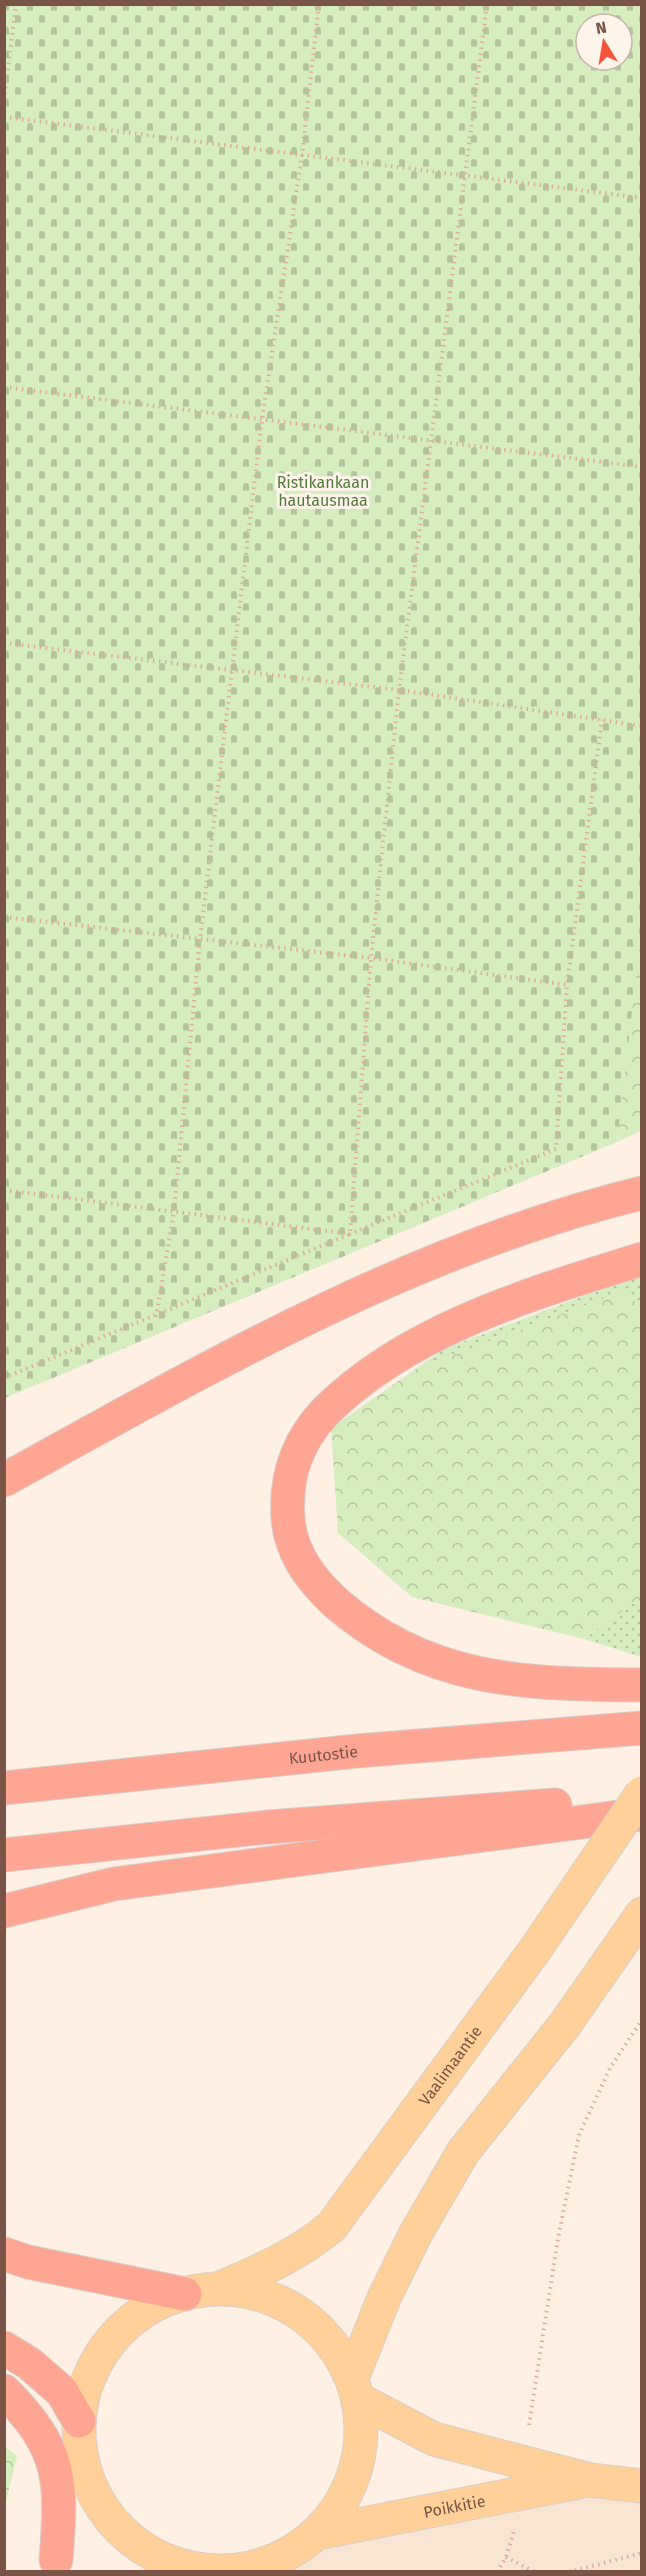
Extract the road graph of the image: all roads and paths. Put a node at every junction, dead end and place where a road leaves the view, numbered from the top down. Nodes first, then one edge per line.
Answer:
1 (16, 4) edge
2 (319, 4) edge
3 (487, 4) edge
4 (4, 100) edge
5 (4, 117) edge
6 (302, 155) junction
7 (466, 176) junction
8 (642, 198) edge
9 (4, 387) edge
10 (262, 419) junction
11 (431, 441) junction
12 (642, 466) edge
13 (4, 643) edge
14 (231, 670) junction
15 (399, 690) junction
16 (602, 720) junction
17 (642, 726) edge
18 (4, 917) edge
19 (200, 939) junction
20 (371, 958) junction
21 (567, 985) junction
22 (4, 1190) edge
23 (642, 1193) edge
24 (174, 1211) junction
25 (350, 1233) junction
26 (642, 1259) edge
27 (156, 1317) junction
28 (4, 1378) edge
29 (4, 1480) edge
30 (642, 1686) edge
31 (642, 1728) edge
32 (4, 1788) edge
33 (642, 1793) edge
34 (642, 1799) edge
35 (642, 1814) edge
36 (4, 1855) edge
37 (4, 1911) edge
38 (637, 1922) edge
39 (642, 2020) edge
40 (4, 2254) edge
41 (200, 2291) junction
42 (4, 2348) edge
43 (355, 2388) junction
44 (4, 2391) edge
45 (79, 2421) junction
46 (529, 2425) dead end
47 (83, 2462) junction
48 (590, 2480) junction
49 (642, 2486) edge
50 (515, 2528) dead end
51 (317, 2533) junction
52 (642, 2553) edge
53 (506, 2557) junction
54 (55, 2566) edge
55 (178, 2569) edge
56 (497, 2571) edge
57 (535, 2571) edge
58 (569, 2571) edge

1 - 4 path
2 - 6 path
3 - 7 path
5 - 6 path
6 - 7 path
6 - 10 path
7 - 8 path
7 - 11 path
9 - 10 path
10 - 11 path
10 - 14 path
11 - 12 path
11 - 15 path
13 - 14 path
14 - 15 path
14 - 19 path
15 - 16 path
15 - 20 path
16 - 17 path
16 - 21 path
18 - 19 path
19 - 20 path
19 - 24 path
20 - 21 path
20 - 25 path
21 - 25 path
22 - 24 path
23 - 29 highway
24 - 25 path
24 - 27 path
25 - 27 path
26 - 30 highway
27 - 28 path
31 - 32 highway, Kuutostie
33 - 41 main road, Vaalimaantie, bridge
34 - 36 highway
35 - 37 highway
38 - 43 main road
39 - 46 path
40 - 41 highway
41 - 43 main road
41 - 45 main road, Vaalimaantie
42 - 45 highway
43 - 48 main road, Poikkitie
43 - 51 main road
44 - 54 highway
45 - 47 main road, Vaalimaantie
47 - 54 main road
47 - 55 main road
48 - 49 main road, Poikkitie
48 - 51 main road, Poikkitie
50 - 53 path
51 - 55 main road
52 - 58 path
53 - 56 path
53 - 57 path

